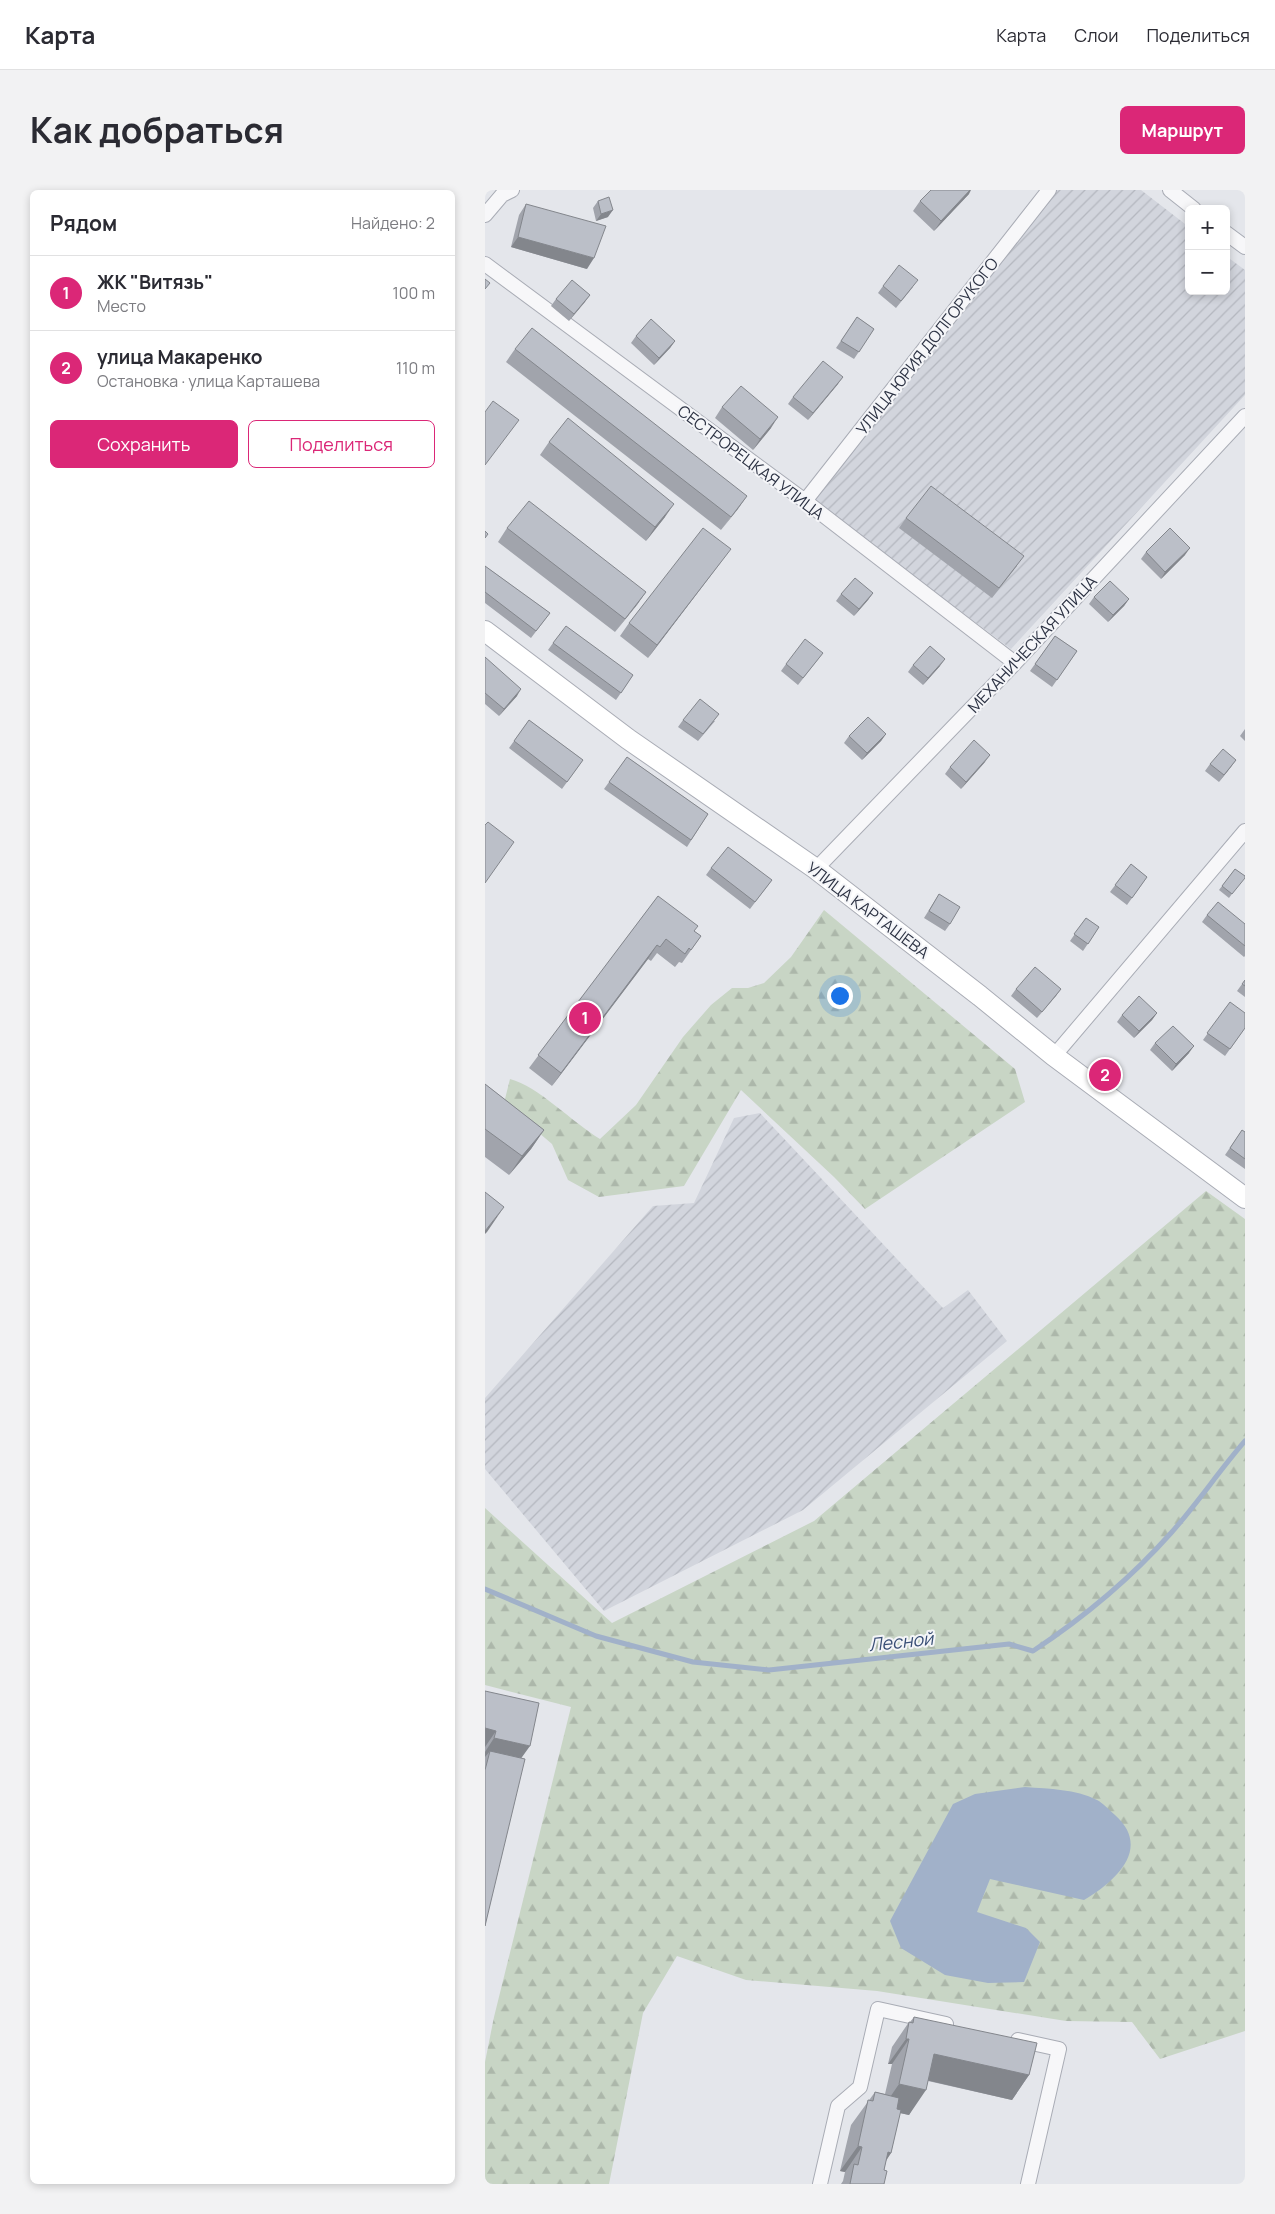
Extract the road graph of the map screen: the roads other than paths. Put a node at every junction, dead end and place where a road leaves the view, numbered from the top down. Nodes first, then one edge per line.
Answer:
1 (512, 190) edge
2 (1049, 190) edge
3 (1170, 190) edge
4 (1190, 205) edge
5 (485, 215) edge
6 (1230, 236) edge
7 (1245, 247) edge
8 (485, 264) edge
9 (1245, 416) edge
10 (805, 501) junction
11 (485, 630) edge
12 (1015, 663) junction
13 (1245, 831) edge
14 (816, 869) junction
15 (1054, 1056) junction
16 (1245, 1198) edge
17 (964, 2028) edge
18 (1002, 2036) edge
19 (820, 2184) edge
20 (1028, 2184) edge

1 - 5 street
2 - 10 street, УЛИЦА ЮРИЯ ДОЛГОРУКОГО
3 - 4 street
6 - 7 street
8 - 10 street, СЕСТРОРЕЦКАЯ УЛИЦА
9 - 12 street, МЕХАНИЧЕСКАЯ УЛИЦА
10 - 12 street, СЕСТРОРЕЦКАЯ УЛИЦА
11 - 14 main road, УЛИЦА КАРТАШЕВА
12 - 14 street, МЕХАНИЧЕСКАЯ УЛИЦА
13 - 15 street
14 - 15 main road, УЛИЦА КАРТАШЕВА
15 - 16 main road, УЛИЦА КАРТАШЕВА
17 - 19 street
18 - 20 street

